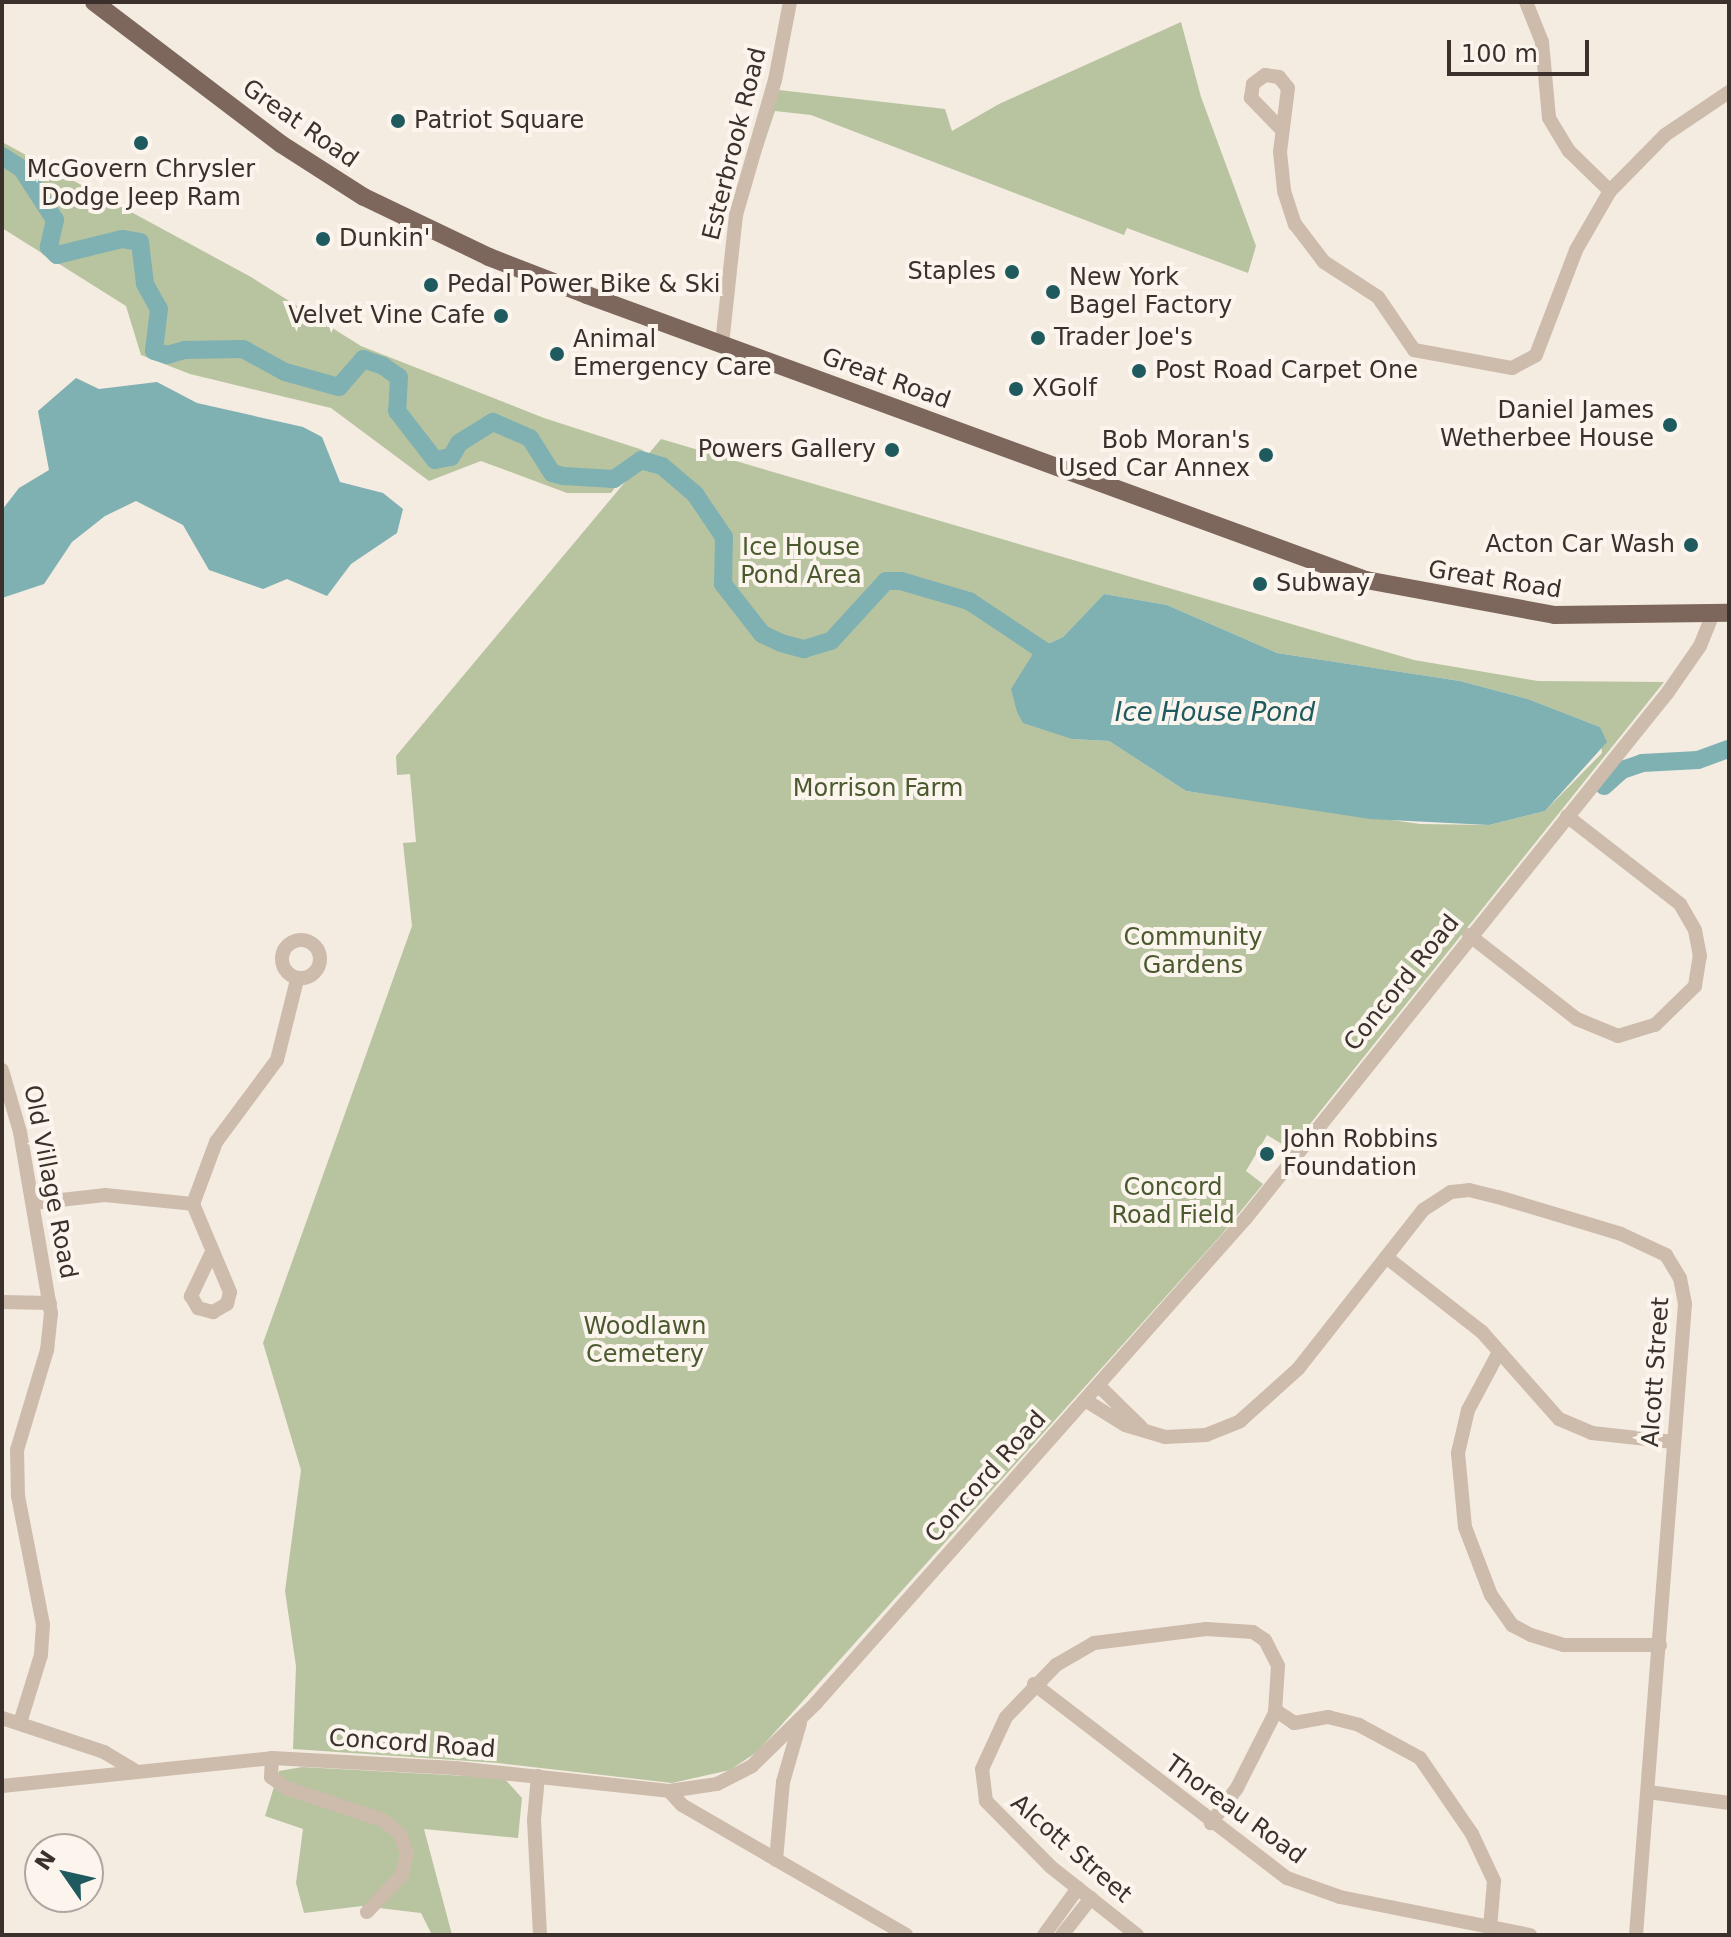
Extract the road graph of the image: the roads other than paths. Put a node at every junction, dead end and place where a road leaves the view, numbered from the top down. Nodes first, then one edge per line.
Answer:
1 (94, 2) edge
2 (790, 2) edge
3 (1526, 2) edge
4 (1729, 92) edge
5 (1282, 130) dead end
6 (1610, 191) junction
7 (722, 344) junction
8 (1720, 614) edge
9 (1567, 816) junction
10 (1469, 935) junction
11 (297, 980) dead end
12 (2, 1070) edge
13 (33, 1203) junction
14 (193, 1204) junction
15 (211, 1254) dead end
16 (1386, 1257) junction
17 (2, 1302) edge
18 (50, 1303) junction
19 (1499, 1352) junction
20 (1099, 1386) junction
21 (1085, 1400) junction
22 (1151, 1434) junction
23 (1674, 1442) junction
24 (1660, 1645) junction
25 (1034, 1684) junction
26 (1275, 1710) junction
27 (2, 1718) edge
28 (802, 1718) junction
29 (20, 1723) junction
30 (272, 1758) junction
31 (134, 1770) junction
32 (538, 1776) junction
33 (2, 1786) edge
34 (669, 1791) junction
35 (1648, 1792) junction
36 (1729, 1803) edge
37 (1211, 1823) junction
38 (776, 1860) junction
39 (1078, 1888) junction
40 (1091, 1898) junction
41 (367, 1912) dead end
42 (1490, 1928) junction
43 (540, 1935) edge
44 (906, 1935) edge
45 (1044, 1935) edge
46 (1062, 1935) edge
47 (1137, 1935) edge
48 (1530, 1935) edge
49 (1636, 1935) edge

1 - 7 main road, Great Road
2 - 7 street, Esterbrook Road
3 - 6 street
4 - 6 street
5 - 6 street
7 - 8 main road, Great Road
8 - 9 street, Concord Road
9 - 10 street, Concord Road
9 - 10 street
10 - 20 street, Concord Road
11 - 14 street
12 - 13 street, Old Village Road
13 - 14 street
13 - 18 street, Old Village Road
14 - 15 street
16 - 19 street
16 - 22 street, Alcott Street
16 - 23 street, Alcott Street
17 - 18 street, Old Village Road
18 - 29 street, Old Village Road
19 - 23 street
19 - 24 street
20 - 21 street, Concord Road
20 - 22 street
21 - 22 street, Alcott Street
21 - 28 street, Concord Road
23 - 24 street, Alcott Street
24 - 35 street, Alcott Street
25 - 26 street, Alcott Street
25 - 37 street, Thoreau Road
25 - 39 street, Alcott Street
26 - 37 street, Alcott Street
26 - 42 street
27 - 29 street
28 - 34 street, Concord Road
28 - 38 street
29 - 31 street
30 - 31 street, Concord Road
30 - 32 street, Concord Road
30 - 41 street
31 - 33 street, Concord Road
32 - 34 street, Concord Road
32 - 43 street
34 - 38 street
35 - 36 street
35 - 49 street, Alcott Street
37 - 42 street, Thoreau Road
38 - 44 street
39 - 40 street, Alcott Street
39 - 45 street
40 - 46 street
40 - 47 street, Alcott Street
42 - 48 street, Thoreau Road

